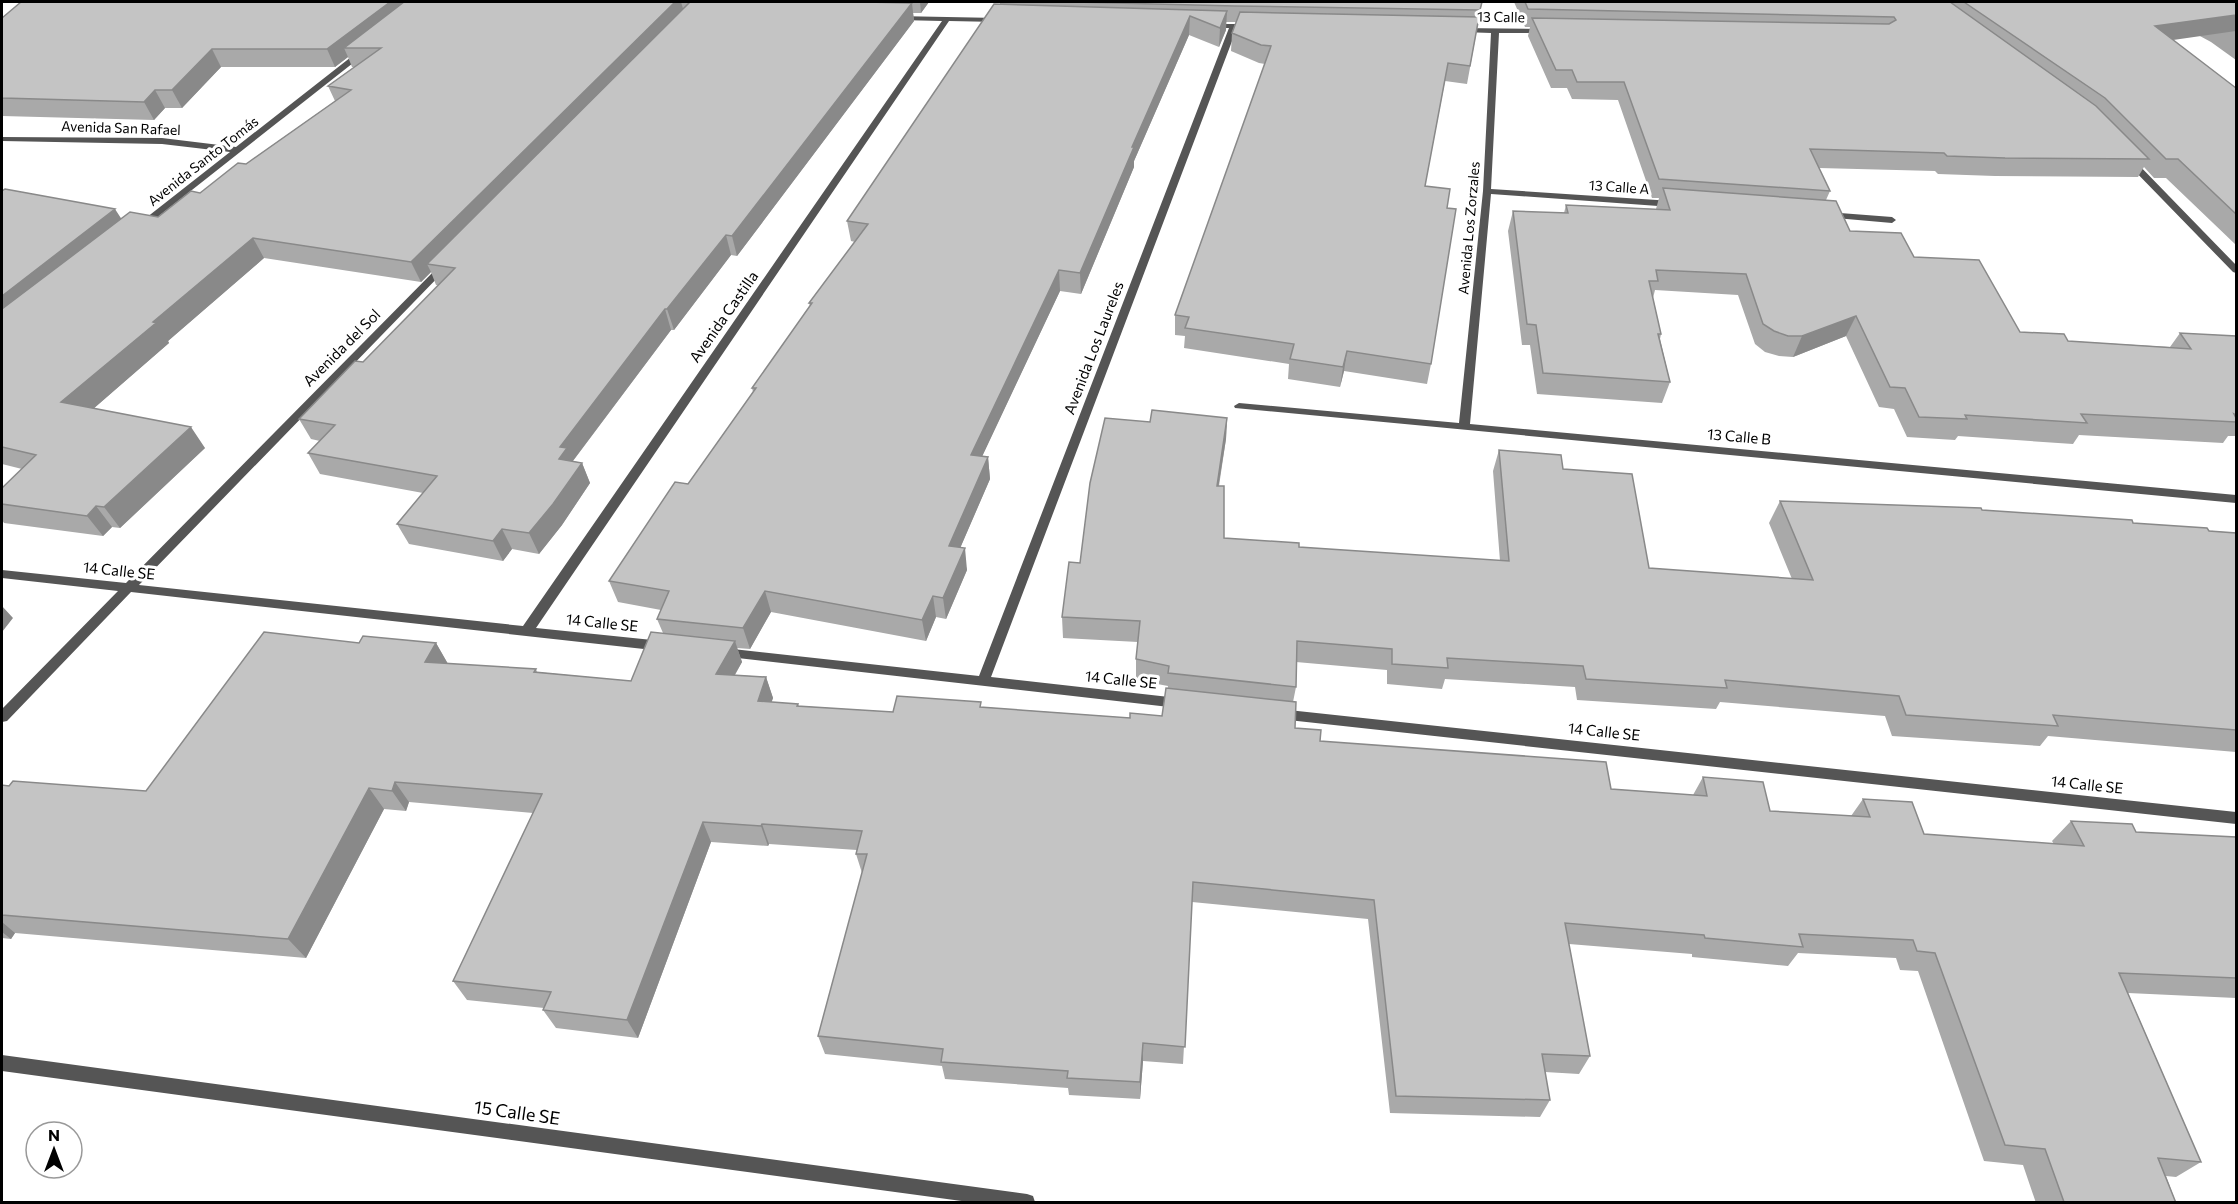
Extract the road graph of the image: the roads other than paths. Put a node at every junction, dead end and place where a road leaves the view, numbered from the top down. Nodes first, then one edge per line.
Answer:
1 (888, 17) edge
2 (947, 19) junction
3 (1007, 21) edge
4 (1198, 25) edge
5 (1234, 26) junction
6 (1258, 27) edge
7 (1448, 30) edge
8 (1495, 30) junction
9 (1554, 31) edge
10 (375, 43) edge
11 (2, 139) edge
12 (238, 150) junction
13 (2122, 153) edge
14 (1487, 191) junction
15 (1678, 204) edge
16 (1821, 214) edge
17 (1892, 220) dead end
18 (138, 228) edge
19 (453, 257) edge
20 (2236, 270) edge
21 (1239, 406) dead end
22 (1464, 427) junction
23 (2236, 499) edge
24 (2, 574) edge
25 (127, 588) junction
26 (526, 632) junction
27 (678, 648) edge
28 (713, 652) edge
29 (983, 681) junction
30 (1196, 705) edge
31 (1267, 712) edge
32 (2, 717) edge
33 (2236, 818) edge
34 (2, 1063) edge
35 (1027, 1203) edge

1 - 2 street
2 - 3 street
2 - 26 street, Avenida Castilla
4 - 5 street
5 - 6 street
5 - 29 street, Avenida Los Laureles
7 - 8 street, 13 Calle
8 - 9 street, 13 Calle
8 - 14 street, Avenida Los Zorzales
10 - 12 street, Avenida Santo Tomás
11 - 12 street, Avenida San Rafael
12 - 18 street, Avenida Santo Tomás
13 - 20 street
14 - 15 street, 13 Calle A
14 - 22 street, Avenida Los Zorzales
16 - 17 street
19 - 25 street, Avenida del Sol
21 - 22 street, 13 Calle B
22 - 23 street, 13 Calle B
24 - 25 street, 14 Calle SE
25 - 26 street, 14 Calle SE
25 - 32 street, Avenida del Sol
26 - 27 street, 14 Calle SE
28 - 29 street, 14 Calle SE
29 - 30 street, 14 Calle SE
31 - 33 street, 14 Calle SE
34 - 35 street, 15 Calle SE

